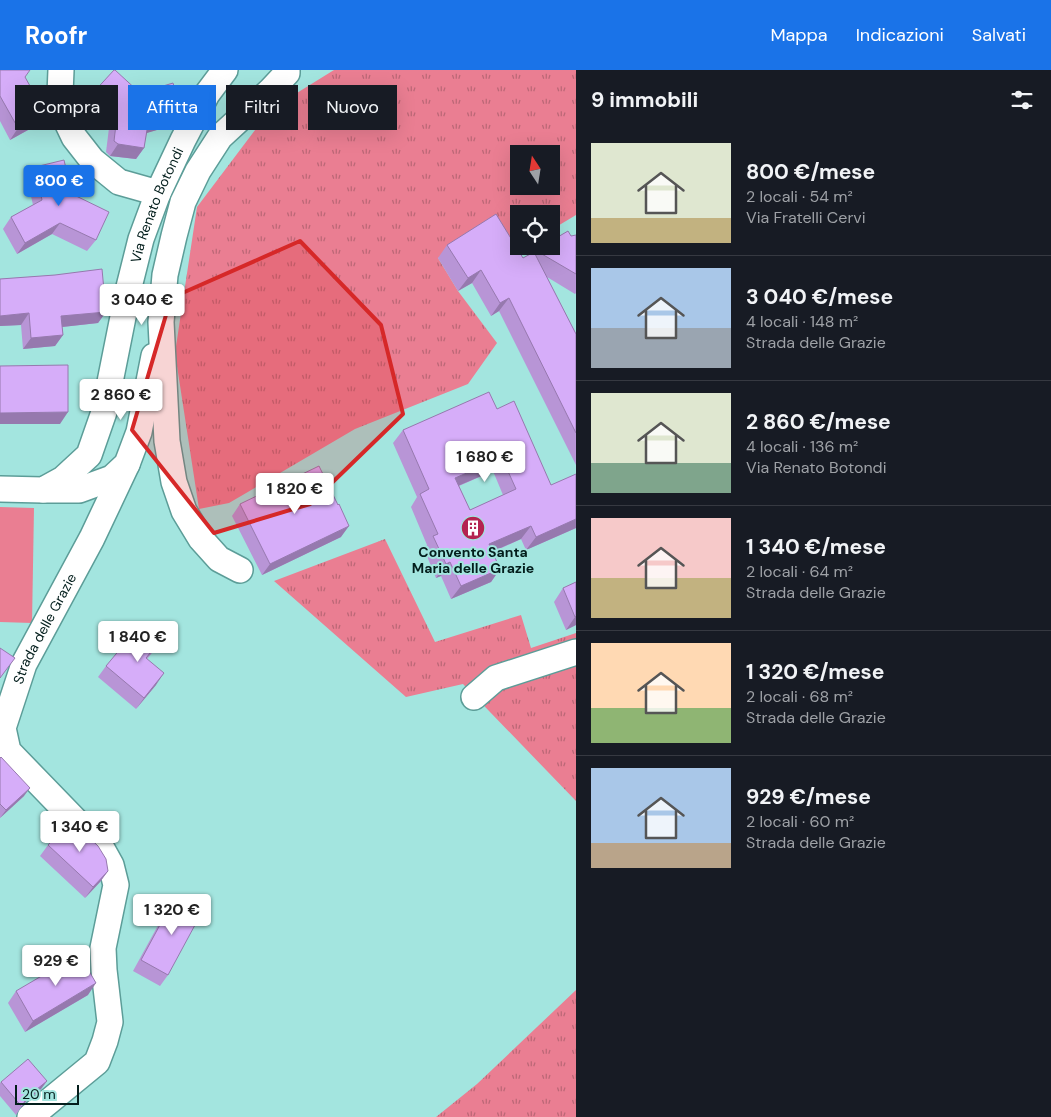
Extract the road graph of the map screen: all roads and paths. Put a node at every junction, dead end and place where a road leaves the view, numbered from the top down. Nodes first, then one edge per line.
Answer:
1 (61, 70) edge
2 (225, 70) edge
3 (287, 70) edge
4 (158, 193) junction
5 (161, 322) junction
6 (127, 464) junction
7 (0, 489) edge
8 (43, 490) junction
9 (240, 570) dead end
10 (576, 652) edge
11 (474, 697) dead end
12 (30, 1117) edge

1 - 4 street
2 - 4 street, Via Renato Botondi
3 - 5 street, Strada delle Grazie
4 - 8 street, Via Renato Botondi
5 - 6 street, Strada delle Grazie
5 - 9 street, Strada delle Grazie
6 - 8 street
6 - 12 street, Strada delle Grazie
7 - 8 street
10 - 11 street

